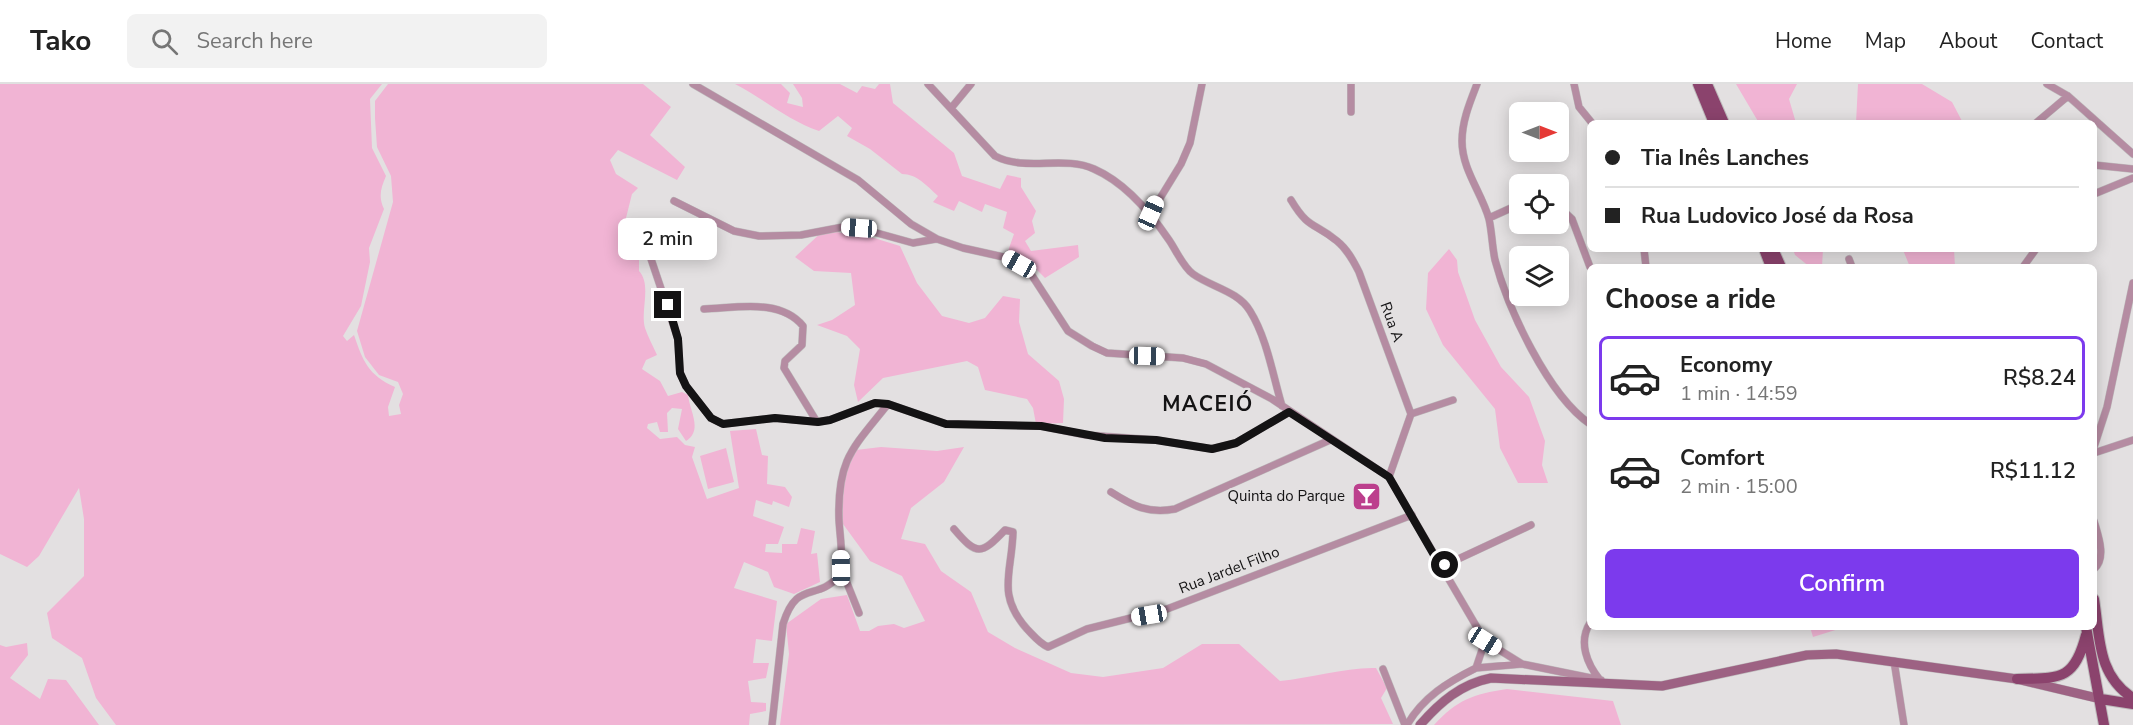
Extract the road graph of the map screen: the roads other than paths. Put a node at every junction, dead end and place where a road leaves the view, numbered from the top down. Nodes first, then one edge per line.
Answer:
1 (693, 84) edge
2 (928, 84) edge
3 (971, 84) edge
4 (1202, 84) edge
5 (1351, 84) edge
6 (1477, 84) edge
7 (1574, 84) edge
8 (1698, 84) edge
9 (1707, 84) edge
10 (2047, 84) edge
11 (2068, 96) junction
12 (952, 108) junction
13 (1351, 112) dead end
14 (1590, 120) edge
15 (1713, 120) edge
16 (1723, 120) edge
17 (2040, 120) edge
18 (2095, 120) edge
19 (2097, 122) edge
20 (2133, 154) edge
21 (2097, 165) edge
22 (2133, 169) edge
23 (2133, 178) edge
24 (2097, 193) edge
25 (1291, 200) dead end
26 (674, 201) dead end
27 (1509, 209) edge
28 (1151, 213) junction
29 (1569, 216) edge
30 (1489, 218) junction
31 (937, 239) junction
32 (648, 250) dead end
33 (1849, 259) dead end
34 (1589, 264) edge
35 (1851, 264) edge
36 (2133, 283) edge
37 (704, 309) dead end
38 (1453, 400) dead end
39 (888, 404) junction
40 (1282, 406) junction
41 (1289, 412) junction
42 (1411, 414) junction
43 (1587, 421) edge
44 (818, 422) junction
45 (2097, 438) edge
46 (1330, 440) junction
47 (2133, 440) edge
48 (2097, 452) edge
49 (1389, 477) junction
50 (1111, 492) dead end
51 (1412, 515) junction
52 (1531, 525) dead end
53 (954, 529) dead end
54 (2097, 535) edge
55 (2097, 565) edge
56 (1441, 567) junction
57 (841, 568) junction
58 (859, 613) dead end
59 (2097, 619) edge
60 (1587, 630) edge
61 (2087, 630) edge
62 (2087, 630) edge
63 (1485, 641) junction
64 (1894, 661) junction
65 (1522, 664) junction
66 (1476, 668) junction
67 (1383, 669) dead end
68 (2017, 679) junction
69 (1600, 680) junction
70 (1618, 685) junction
71 (2133, 698) edge
72 (2100, 699) junction
73 (2133, 704) edge
74 (772, 725) edge
75 (1406, 725) edge
76 (1420, 725) edge
77 (1904, 725) edge
78 (2104, 725) edge

1 - 31 street
2 - 12 street
3 - 12 street
4 - 28 street
5 - 13 street
6 - 30 street
7 - 14 street
8 - 15 main road
9 - 16 main road
10 - 11 street
11 - 17 street
11 - 18 street
12 - 28 street
19 - 20 street
21 - 22 street
23 - 24 street
25 - 42 street, Rua A
26 - 31 street
27 - 30 street
28 - 40 street
29 - 34 street
30 - 43 street
31 - 40 street
32 - 44 street
33 - 35 street
36 - 45 street
37 - 44 street
38 - 42 street
39 - 41 street
39 - 44 street
39 - 57 street
40 - 41 street
41 - 46 street
42 - 49 street
46 - 49 street
46 - 50 street
47 - 48 street
49 - 51 street
51 - 53 street, Rua Jardel Filho
51 - 56 street
52 - 56 street
54 - 55 street
56 - 63 street
57 - 58 street
57 - 74 street
59 - 71 main road
60 - 69 street
61 - 68 main road
62 - 72 main road
63 - 65 street
63 - 66 street
64 - 68 main road
64 - 70 main road
64 - 77 street
65 - 66 street
65 - 69 street
66 - 75 street
67 - 75 street
68 - 72 main road
69 - 70 street
70 - 76 main road
72 - 73 main road
72 - 78 main road

